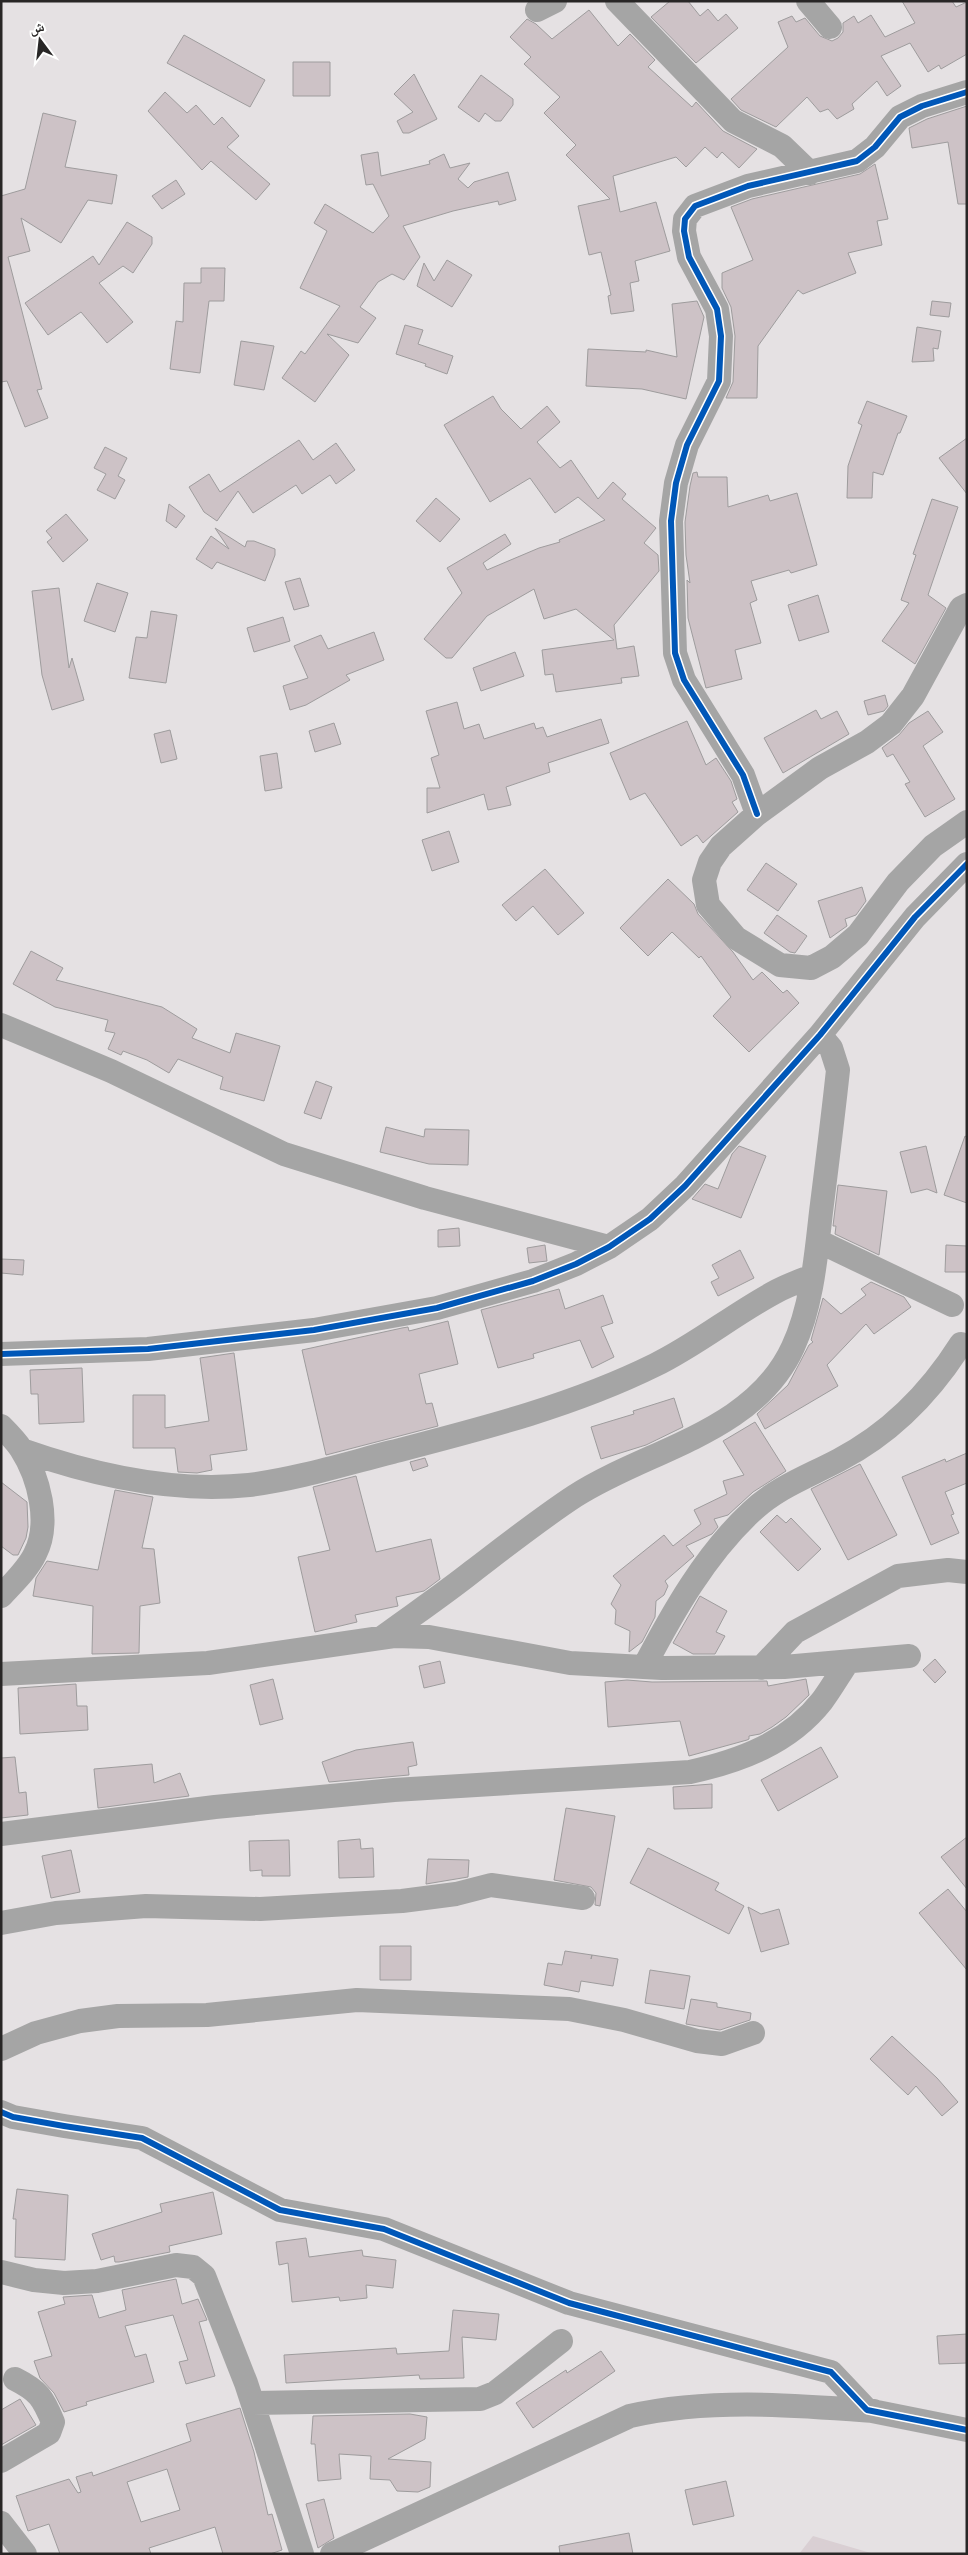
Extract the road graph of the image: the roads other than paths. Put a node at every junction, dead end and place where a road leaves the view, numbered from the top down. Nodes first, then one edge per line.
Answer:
1 (618, 1) edge
2 (808, 1) edge
3 (830, 27) dead end
4 (967, 92) edge
5 (810, 173) junction
6 (967, 605) edge
7 (758, 814) junction
8 (967, 822) edge
9 (967, 864) edge
10 (1, 1025) edge
11 (820, 1035) junction
12 (818, 1241) junction
13 (609, 1247) junction
14 (812, 1276) junction
15 (952, 1304) dead end
16 (961, 1344) dead end
17 (1, 1354) edge
18 (1, 1426) edge
19 (22, 1450) junction
20 (967, 1572) edge
21 (6, 1582) edge
22 (384, 1637) junction
23 (909, 1656) dead end
24 (847, 1663) junction
25 (644, 1667) junction
26 (761, 1668) junction
27 (1, 1674) edge
28 (1, 1834) edge
29 (583, 1898) dead end
30 (1, 1923) edge
31 (753, 2033) dead end
32 (1, 2048) edge
33 (1, 2112) edge
34 (1, 2272) edge
35 (561, 2342) dead end
36 (15, 2379) dead end
37 (253, 2403) junction
38 (867, 2410) junction
39 (967, 2417) edge
40 (967, 2430) edge
41 (1, 2461) edge
42 (4, 2534) edge
43 (25, 2554) edge
44 (302, 2554) edge
45 (332, 2554) edge

1 - 5 street
2 - 3 street
4 - 5 street
5 - 7 street
6 - 7 street
7 - 8 street
9 - 11 street
10 - 13 street
11 - 12 street
11 - 13 street
12 - 14 street
12 - 15 street
13 - 17 street
14 - 19 street
14 - 22 street
16 - 25 street
18 - 19 street
19 - 21 street
20 - 26 street
22 - 25 street
22 - 27 street
23 - 24 street
24 - 26 street
24 - 28 street
25 - 26 street
29 - 30 street
31 - 32 street
33 - 38 street
34 - 37 street
35 - 37 street
36 - 41 street
37 - 44 street
38 - 39 street
38 - 40 street
38 - 45 street
42 - 43 street

